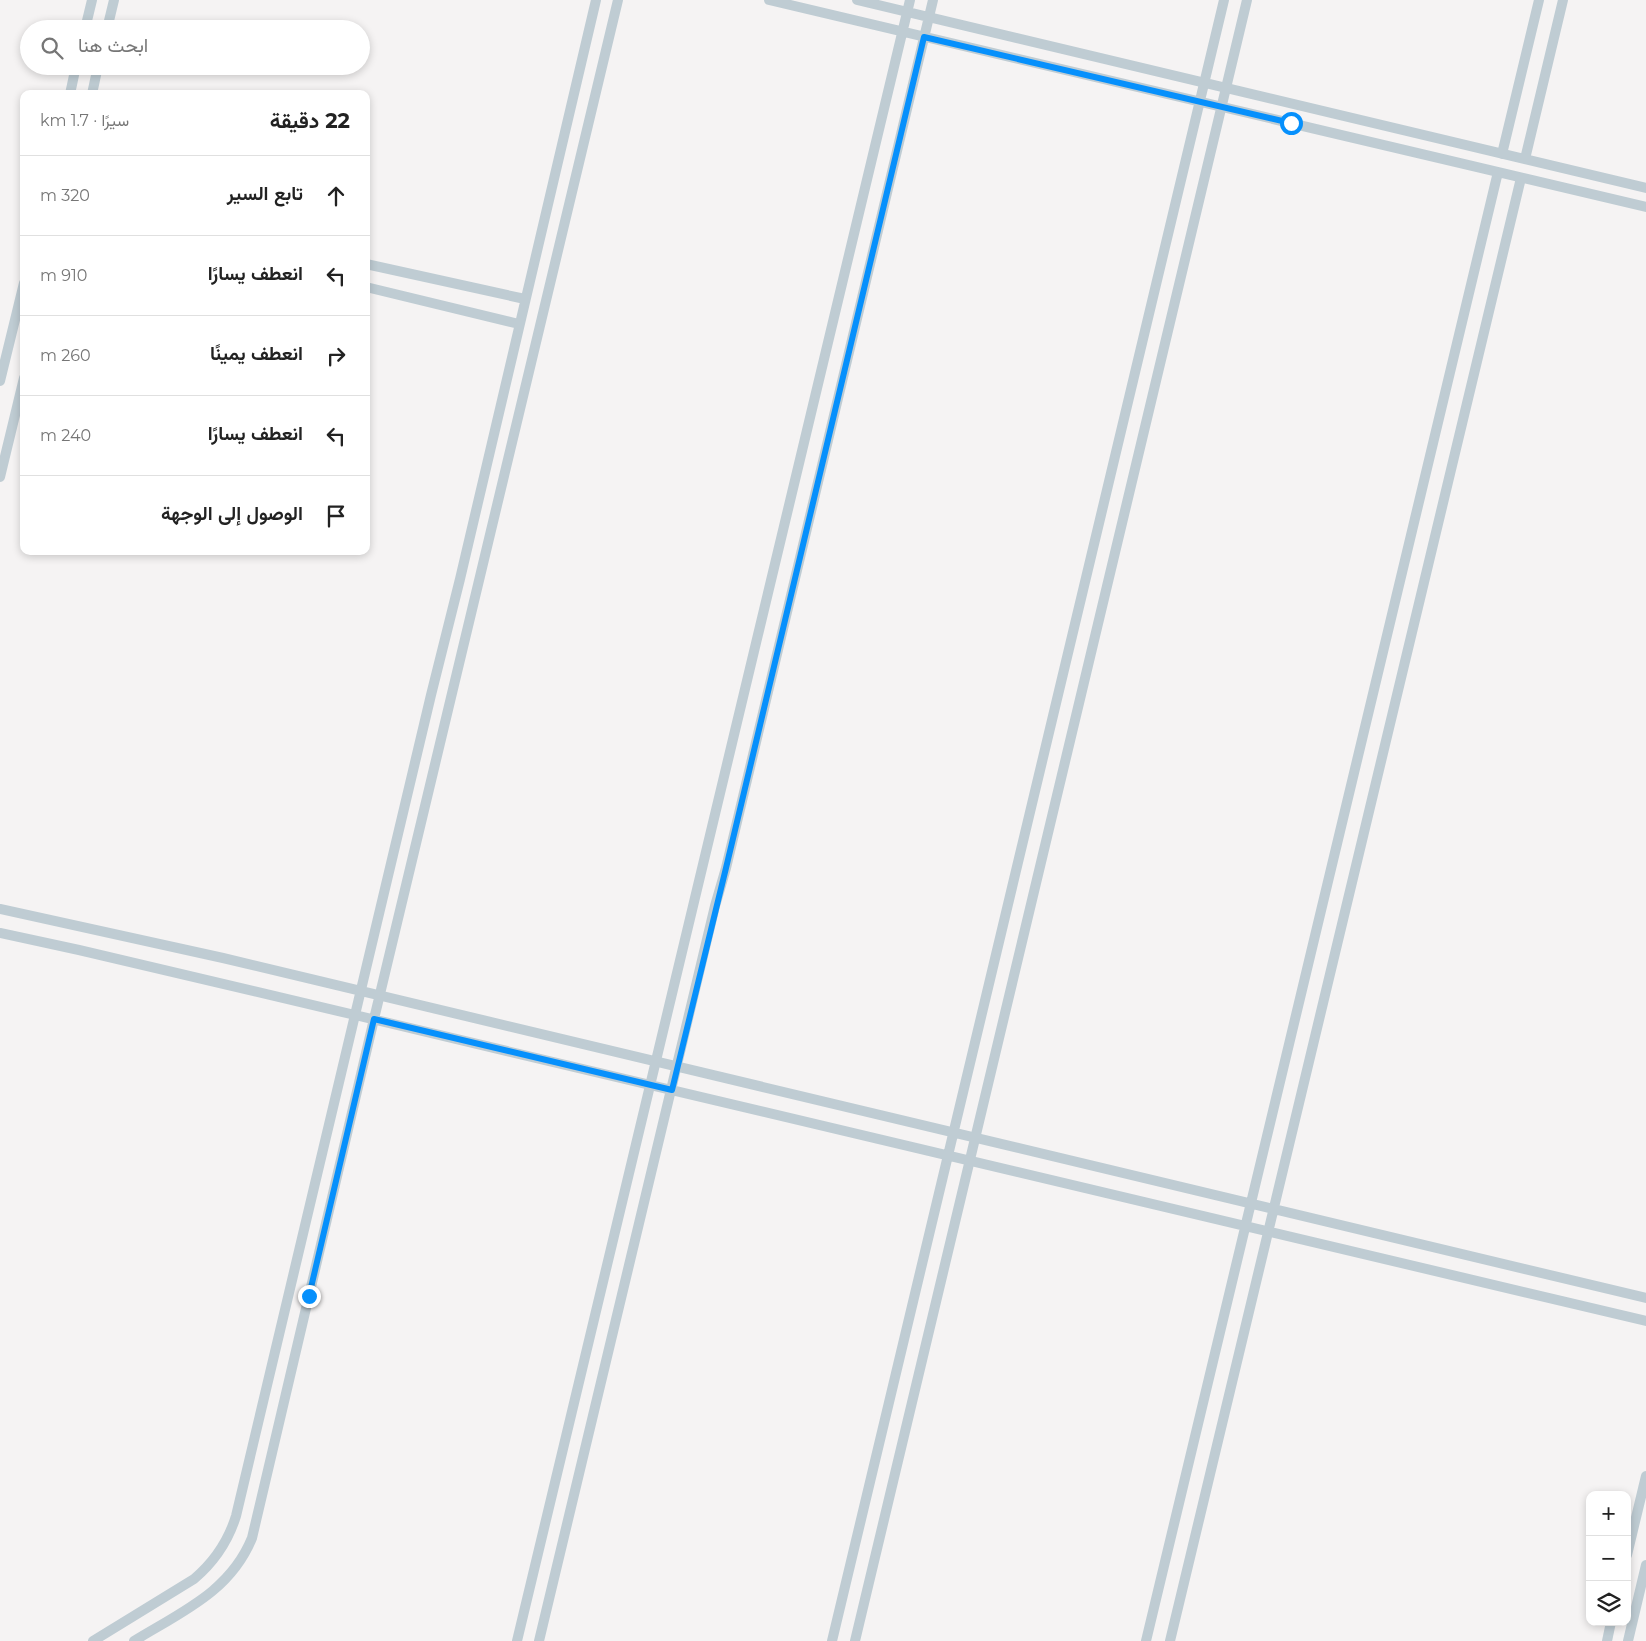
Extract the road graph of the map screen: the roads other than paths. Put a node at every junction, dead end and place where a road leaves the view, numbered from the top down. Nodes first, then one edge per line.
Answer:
1 (92, 0) edge
2 (114, 0) edge
3 (596, 0) edge
4 (618, 0) edge
5 (769, 0) edge
6 (857, 0) edge
7 (910, 0) edge
8 (933, 0) edge
9 (1224, 0) edge
10 (1247, 0) edge
11 (1539, 0) edge
12 (1563, 0) edge
13 (907, 12) junction
14 (928, 17) junction
15 (87, 20) edge
16 (110, 20) edge
17 (902, 32) junction
18 (924, 37) junction
19 (74, 75) edge
20 (96, 75) edge
21 (1204, 83) junction
22 (1226, 88) junction
23 (71, 90) edge
24 (93, 90) edge
25 (1200, 102) junction
26 (1222, 107) junction
27 (1502, 154) junction
28 (1525, 159) junction
29 (1498, 172) junction
30 (1521, 178) junction
31 (1646, 188) edge
32 (1646, 207) edge
33 (370, 265) edge
34 (370, 289) edge
35 (525, 299) junction
36 (20, 300) edge
37 (519, 324) junction
38 (0, 382) edge
39 (20, 394) edge
40 (0, 477) edge
41 (460, 579) junction
42 (478, 583) junction
43 (0, 908) edge
44 (0, 933) edge
45 (360, 991) junction
46 (380, 996) junction
47 (355, 1015) junction
48 (374, 1019) junction
49 (656, 1062) junction
50 (677, 1067) junction
51 (650, 1085) junction
52 (672, 1090) junction
53 (954, 1133) junction
54 (975, 1138) junction
55 (948, 1156) junction
56 (970, 1161) junction
57 (1251, 1204) junction
58 (1274, 1209) junction
59 (1245, 1226) junction
60 (1268, 1232) junction
61 (1646, 1298) edge
62 (1646, 1322) edge
63 (1646, 1476) edge
64 (1631, 1538) edge
65 (1646, 1565) edge
66 (1610, 1626) edge
67 (93, 1641) edge
68 (134, 1641) edge
69 (517, 1641) edge
70 (539, 1641) edge
71 (832, 1641) edge
72 (855, 1641) edge
73 (1146, 1641) edge
74 (1170, 1641) edge
75 (1607, 1641) edge
76 (1628, 1641) edge

1 - 15 street
2 - 16 street
3 - 35 street
4 - 42 street
5 - 17 street
6 - 13 street
7 - 13 street
8 - 14 street
9 - 21 street
10 - 22 street
11 - 27 street
12 - 28 street
13 - 14 street
13 - 17 street
14 - 18 street
14 - 21 street
17 - 18 street
17 - 49 street
18 - 25 street
18 - 50 street
19 - 23 street
20 - 24 street
21 - 22 street
21 - 25 street
22 - 26 street
22 - 27 street
25 - 26 street
25 - 53 street
26 - 29 street
26 - 54 street
27 - 28 street
28 - 31 street
29 - 30 street
29 - 57 street
30 - 32 street
30 - 58 street
33 - 35 street
34 - 37 street
35 - 37 street
36 - 38 street
37 - 41 street
39 - 40 street
41 - 42 street
41 - 45 street
42 - 46 street
43 - 45 street
44 - 47 street
45 - 46 street
45 - 47 street
46 - 48 street
46 - 49 street
47 - 48 street
47 - 67 street
48 - 51 street
48 - 68 street
49 - 50 street
49 - 51 street
50 - 52 street
50 - 53 street
51 - 52 street
51 - 69 street
52 - 55 street
52 - 70 street
53 - 54 street
53 - 55 street
54 - 56 street
54 - 57 street
55 - 56 street
55 - 71 street
56 - 59 street
56 - 72 street
57 - 58 street
57 - 59 street
58 - 60 street
58 - 61 street
59 - 60 street
59 - 73 street
60 - 62 street
60 - 74 street
63 - 64 street
65 - 76 street
66 - 75 street

